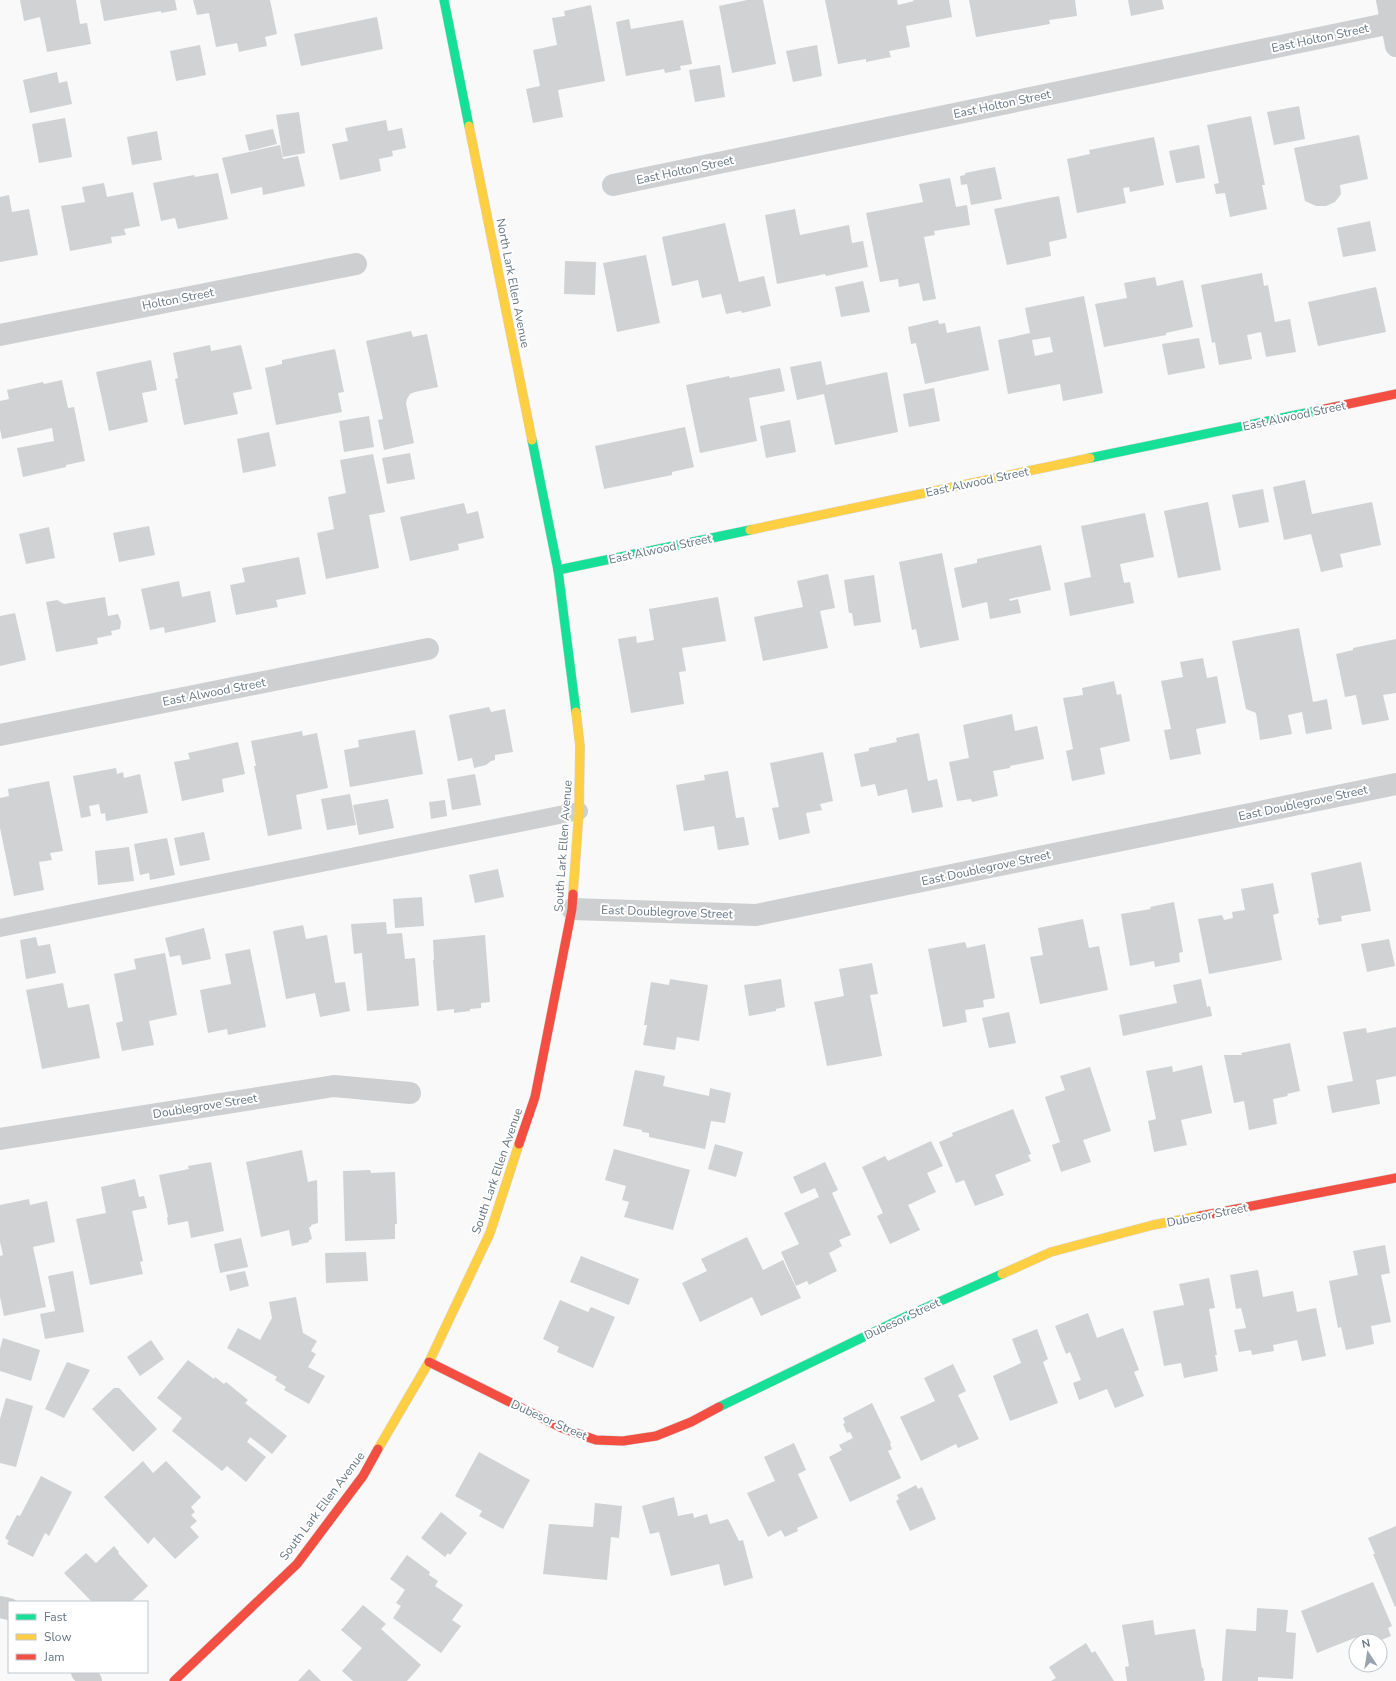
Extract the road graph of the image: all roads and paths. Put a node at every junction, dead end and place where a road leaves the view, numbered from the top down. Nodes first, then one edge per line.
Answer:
1 (444, 0) edge
2 (1387, 0) edge
3 (1391, 23) junction
4 (1396, 46) edge
5 (613, 184) dead end
6 (356, 264) dead end
7 (0, 334) edge
8 (1396, 394) edge
9 (558, 570) junction
10 (428, 649) dead end
11 (0, 735) edge
12 (1396, 784) edge
13 (579, 811) junction
14 (572, 909) junction
15 (0, 928) edge
16 (410, 1093) dead end
17 (0, 1139) edge
18 (1396, 1178) edge
19 (429, 1362) junction
20 (83, 1673) edge
21 (91, 1681) edge
22 (174, 1681) edge

1 - 9 street, North Lark Ellen Avenue
2 - 3 street
3 - 4 street
3 - 5 street, East Holton Street
6 - 7 street, Holton Street
8 - 9 street, East Alwood Street
9 - 13 street, South Lark Ellen Avenue
10 - 11 street, East Alwood Street
12 - 14 street, East Doublegrove Street
13 - 14 street, South Lark Ellen Avenue
13 - 15 lane
14 - 19 street, South Lark Ellen Avenue
16 - 17 street, Doublegrove Street
18 - 19 street, Dubesor Street
19 - 22 street, South Lark Ellen Avenue
20 - 21 street

